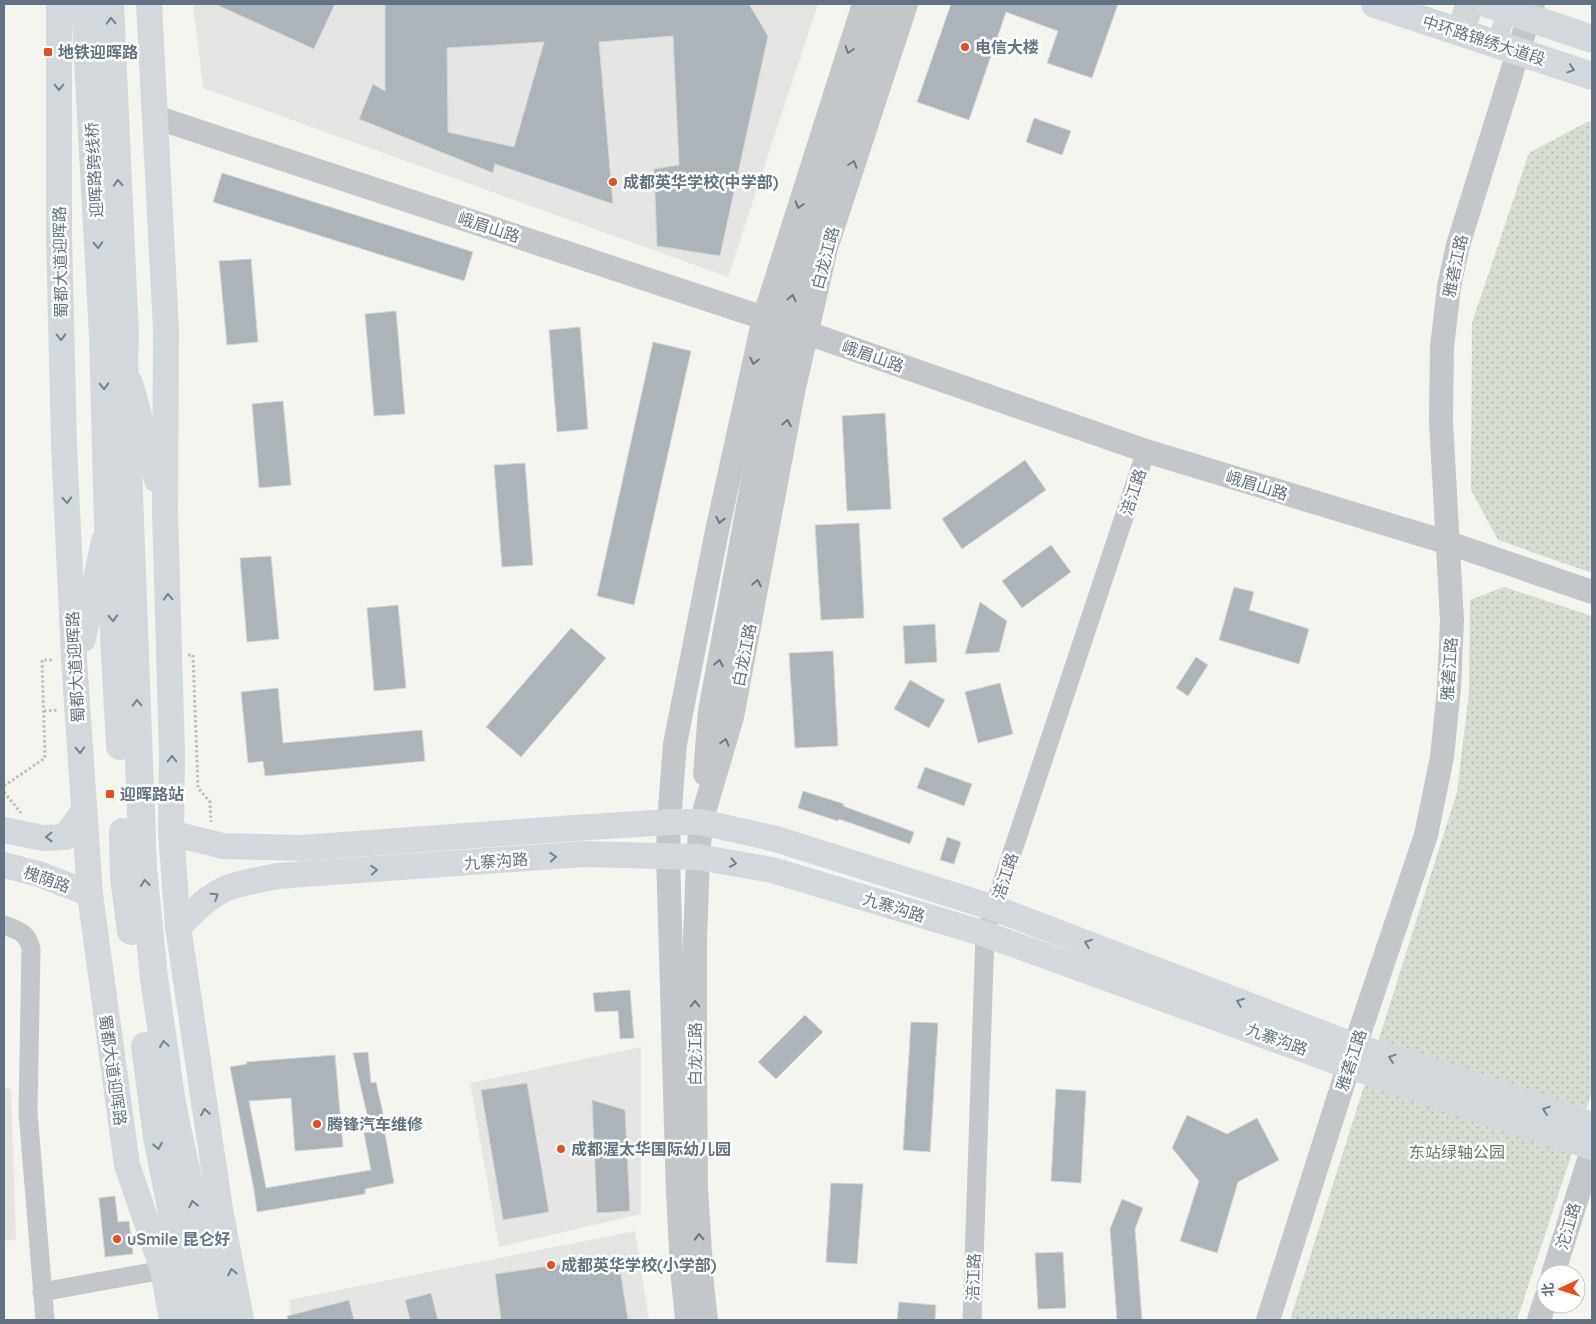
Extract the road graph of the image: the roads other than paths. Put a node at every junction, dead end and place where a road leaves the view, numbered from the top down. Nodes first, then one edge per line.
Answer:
1 (58, 4) edge
2 (85, 4) edge
3 (110, 4) edge
4 (149, 4) edge
5 (864, 4) edge
6 (886, 4) edge
7 (906, 4) edge
8 (1375, 4) edge
9 (1488, 4) edge
10 (1530, 11) edge
11 (1592, 39) edge
12 (1517, 51) junction
13 (1592, 76) edge
14 (155, 117) junction
15 (764, 318) junction
16 (806, 333) junction
17 (118, 345) junction
18 (1146, 451) junction
19 (166, 512) junction
20 (108, 523) junction
21 (1449, 543) junction
22 (1592, 592) edge
23 (75, 673) junction
24 (83, 812) junction
25 (669, 822) junction
26 (701, 822) junction
27 (4, 830) edge
28 (171, 833) junction
29 (668, 856) junction
30 (698, 857) junction
31 (4, 865) edge
32 (90, 894) junction
33 (994, 908) junction
34 (4, 926) edge
35 (178, 927) junction
36 (986, 934) junction
37 (1352, 1056) junction
38 (1592, 1125) edge
39 (1592, 1148) edge
40 (1557, 1264) edge
41 (163, 1270) junction
42 (42, 1292) junction
43 (45, 1320) edge
44 (172, 1320) edge
45 (193, 1320) edge
46 (218, 1320) edge
47 (241, 1320) edge
48 (687, 1320) edge
49 (706, 1320) edge
50 (972, 1320) edge
51 (1268, 1320) edge

1 -> 23 main road, 蜀都大道迎晖路
2 -> 17 main road, 迎晖路跨线桥
17 -> 3 main road, 迎晖路跨线桥
4 - 14 main road
5 -> 15 street, 白龙江路
26 -> 6 street
16 -> 7 street, 白龙江路
8 - 12 main road, 中环路锦绣大道段
9 - 10 main road
10 - 11 main road
10 - 12 street, 雅砻江路
12 -> 13 main road, 中环路锦绣大道段
12 - 21 street, 雅砻江路
14 - 15 street, 峨眉山路
14 - 19 main road
15 - 16 street, 峨眉山路
15 -> 25 street, 白龙江路
16 - 18 street, 峨眉山路
26 -> 16 street, 白龙江路
17 - 19 main road
17 -> 20 main road
46 -> 17 main road
18 - 21 street, 峨眉山路
18 - 33 street, 涪江路
28 -> 19 main road
20 - 23 main road
20 -> 45 main road
21 - 22 street, 峨眉山路
21 - 37 street, 雅砻江路
23 -> 24 main road, 蜀都大道迎晖路
24 -> 27 main road
24 - 32 main road, 蜀都大道迎晖路
25 - 26 main road, 九寨沟路
25 - 28 main road, 九寨沟路
25 - 29 street, 白龙江路
26 - 30 street, 白龙江路
26 - 33 main road, 九寨沟路
28 - 35 main road
29 - 30 main road, 九寨沟路
35 -> 29 main road, 九寨沟路
29 - 48 street, 白龙江路
30 -> 36 main road, 九寨沟路
49 -> 30 street, 白龙江路
31 - 32 main road, 槐荫路
32 - 41 main road, 蜀都大道迎晖路
33 - 36 street, 涪江路
37 -> 33 main road, 九寨沟路
34 - 42 street
47 -> 35 main road
36 - 37 main road, 九寨沟路
36 - 50 street, 涪江路
38 -> 37 main road, 九寨沟路
37 - 39 main road, 九寨沟路
37 - 51 street, 雅砻江路
39 - 40 street, 沱江路
41 - 42 street
41 - 44 main road, 蜀都大道迎晖路
42 - 43 street

